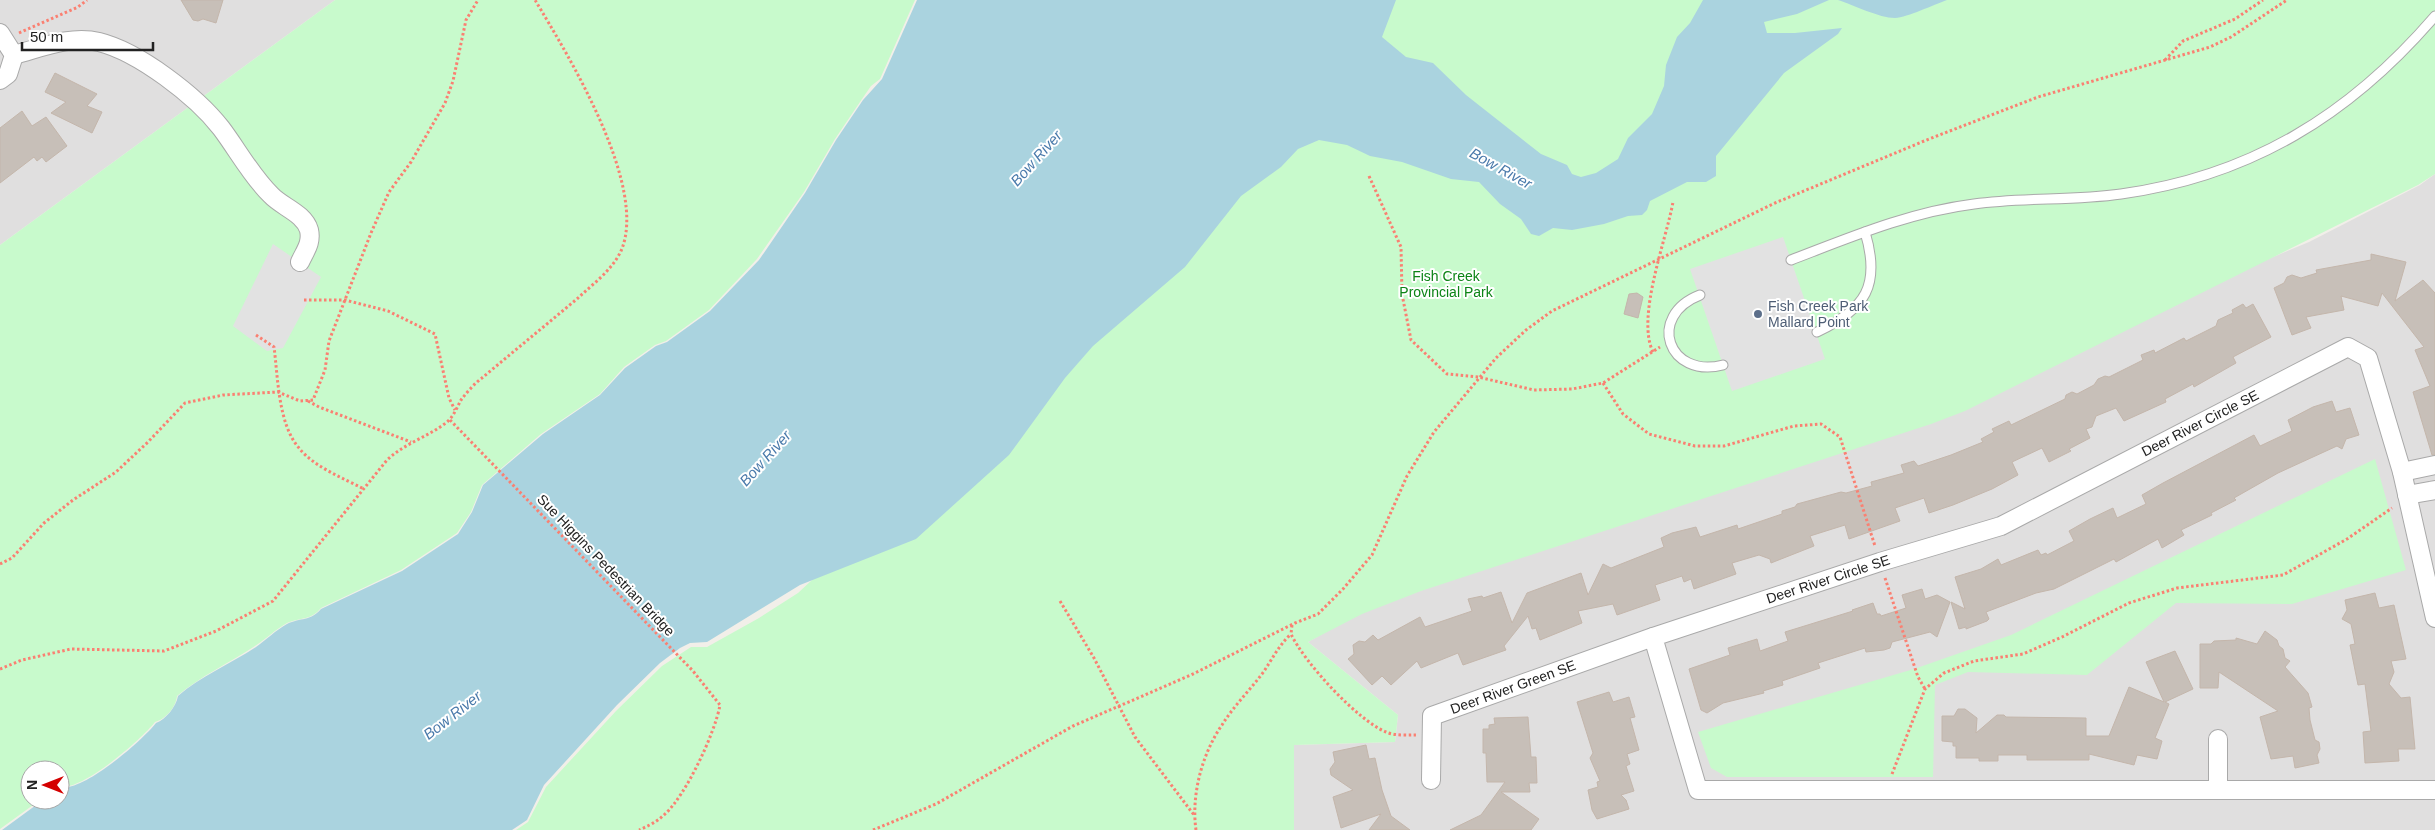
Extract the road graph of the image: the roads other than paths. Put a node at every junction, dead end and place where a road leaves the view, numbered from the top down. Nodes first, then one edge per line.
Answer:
1 (2435, 16) edge
2 (6, 42) edge
3 (0, 80) edge
4 (1865, 232) junction
5 (1790, 260) dead end
6 (300, 262) dead end
7 (1700, 295) dead end
8 (1817, 332) dead end
9 (1723, 365) dead end
10 (2435, 465) edge
11 (2402, 472) junction
12 (2435, 490) edge
13 (2407, 495) junction
14 (2435, 618) edge
15 (1653, 637) junction
16 (2218, 739) dead end
17 (1431, 780) dead end
18 (2218, 789) junction
19 (2435, 790) edge

1 - 4 lane
2 - 3 street
2 - 6 street
4 - 5 lane
4 - 8 lane
7 - 9 lane
10 - 11 street
11 - 13 street, Deer River Circle SE
11 - 15 street, Deer River Circle SE
12 - 13 street
13 - 14 street, Deer River Circle SE
15 - 17 street, Deer River Green SE
15 - 18 street
16 - 18 street
18 - 19 street

